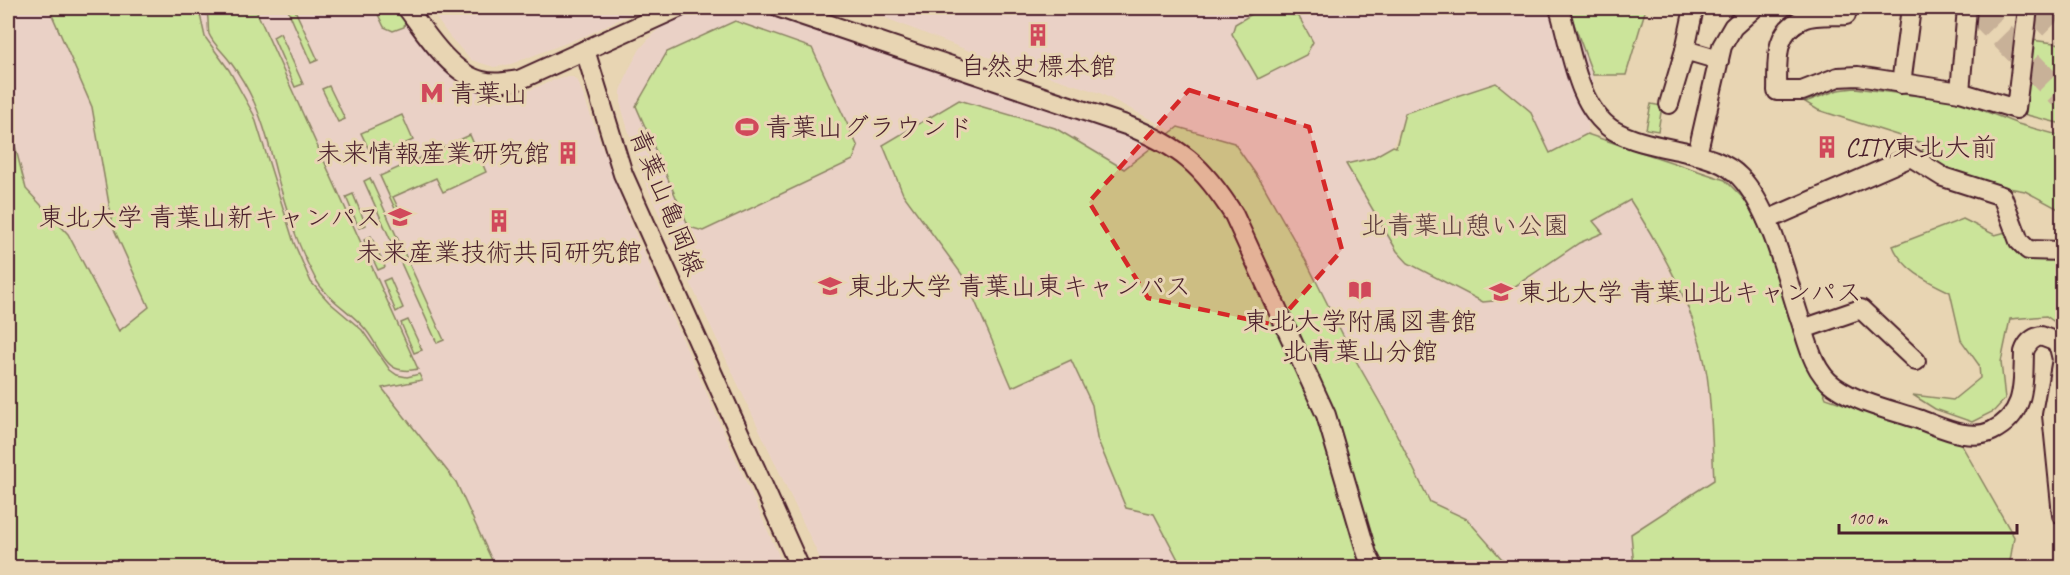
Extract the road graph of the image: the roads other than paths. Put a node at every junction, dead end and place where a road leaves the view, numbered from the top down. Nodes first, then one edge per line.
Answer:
1 (407, 8) edge
2 (678, 8) edge
3 (780, 8) edge
4 (1559, 8) edge
5 (1694, 8) edge
6 (1754, 8) edge
7 (1847, 8) edge
8 (1911, 8) edge
9 (1967, 8) edge
10 (2028, 8) edge
11 (585, 50) junction
12 (1685, 50) junction
13 (1719, 60) junction
14 (1901, 84) junction
15 (1960, 92) junction
16 (1670, 104) dead end
17 (1697, 155) junction
18 (1767, 220) junction
19 (2062, 251) edge
20 (1803, 329) junction
21 (1916, 361) dead end
22 (2062, 515) edge
23 (800, 567) edge
24 (1374, 567) edge

1 - 11 street
2 - 11 street
3 - 24 street
4 - 17 street
5 - 12 street
6 - 13 street
7 - 14 street
8 - 14 street
9 - 15 street
10 - 15 street
11 - 23 street, 青葉山亀岡線
12 - 13 street
12 - 16 street
13 - 17 street
14 - 15 street
17 - 18 street
18 - 19 street
18 - 20 street
20 - 21 street
20 - 22 street

